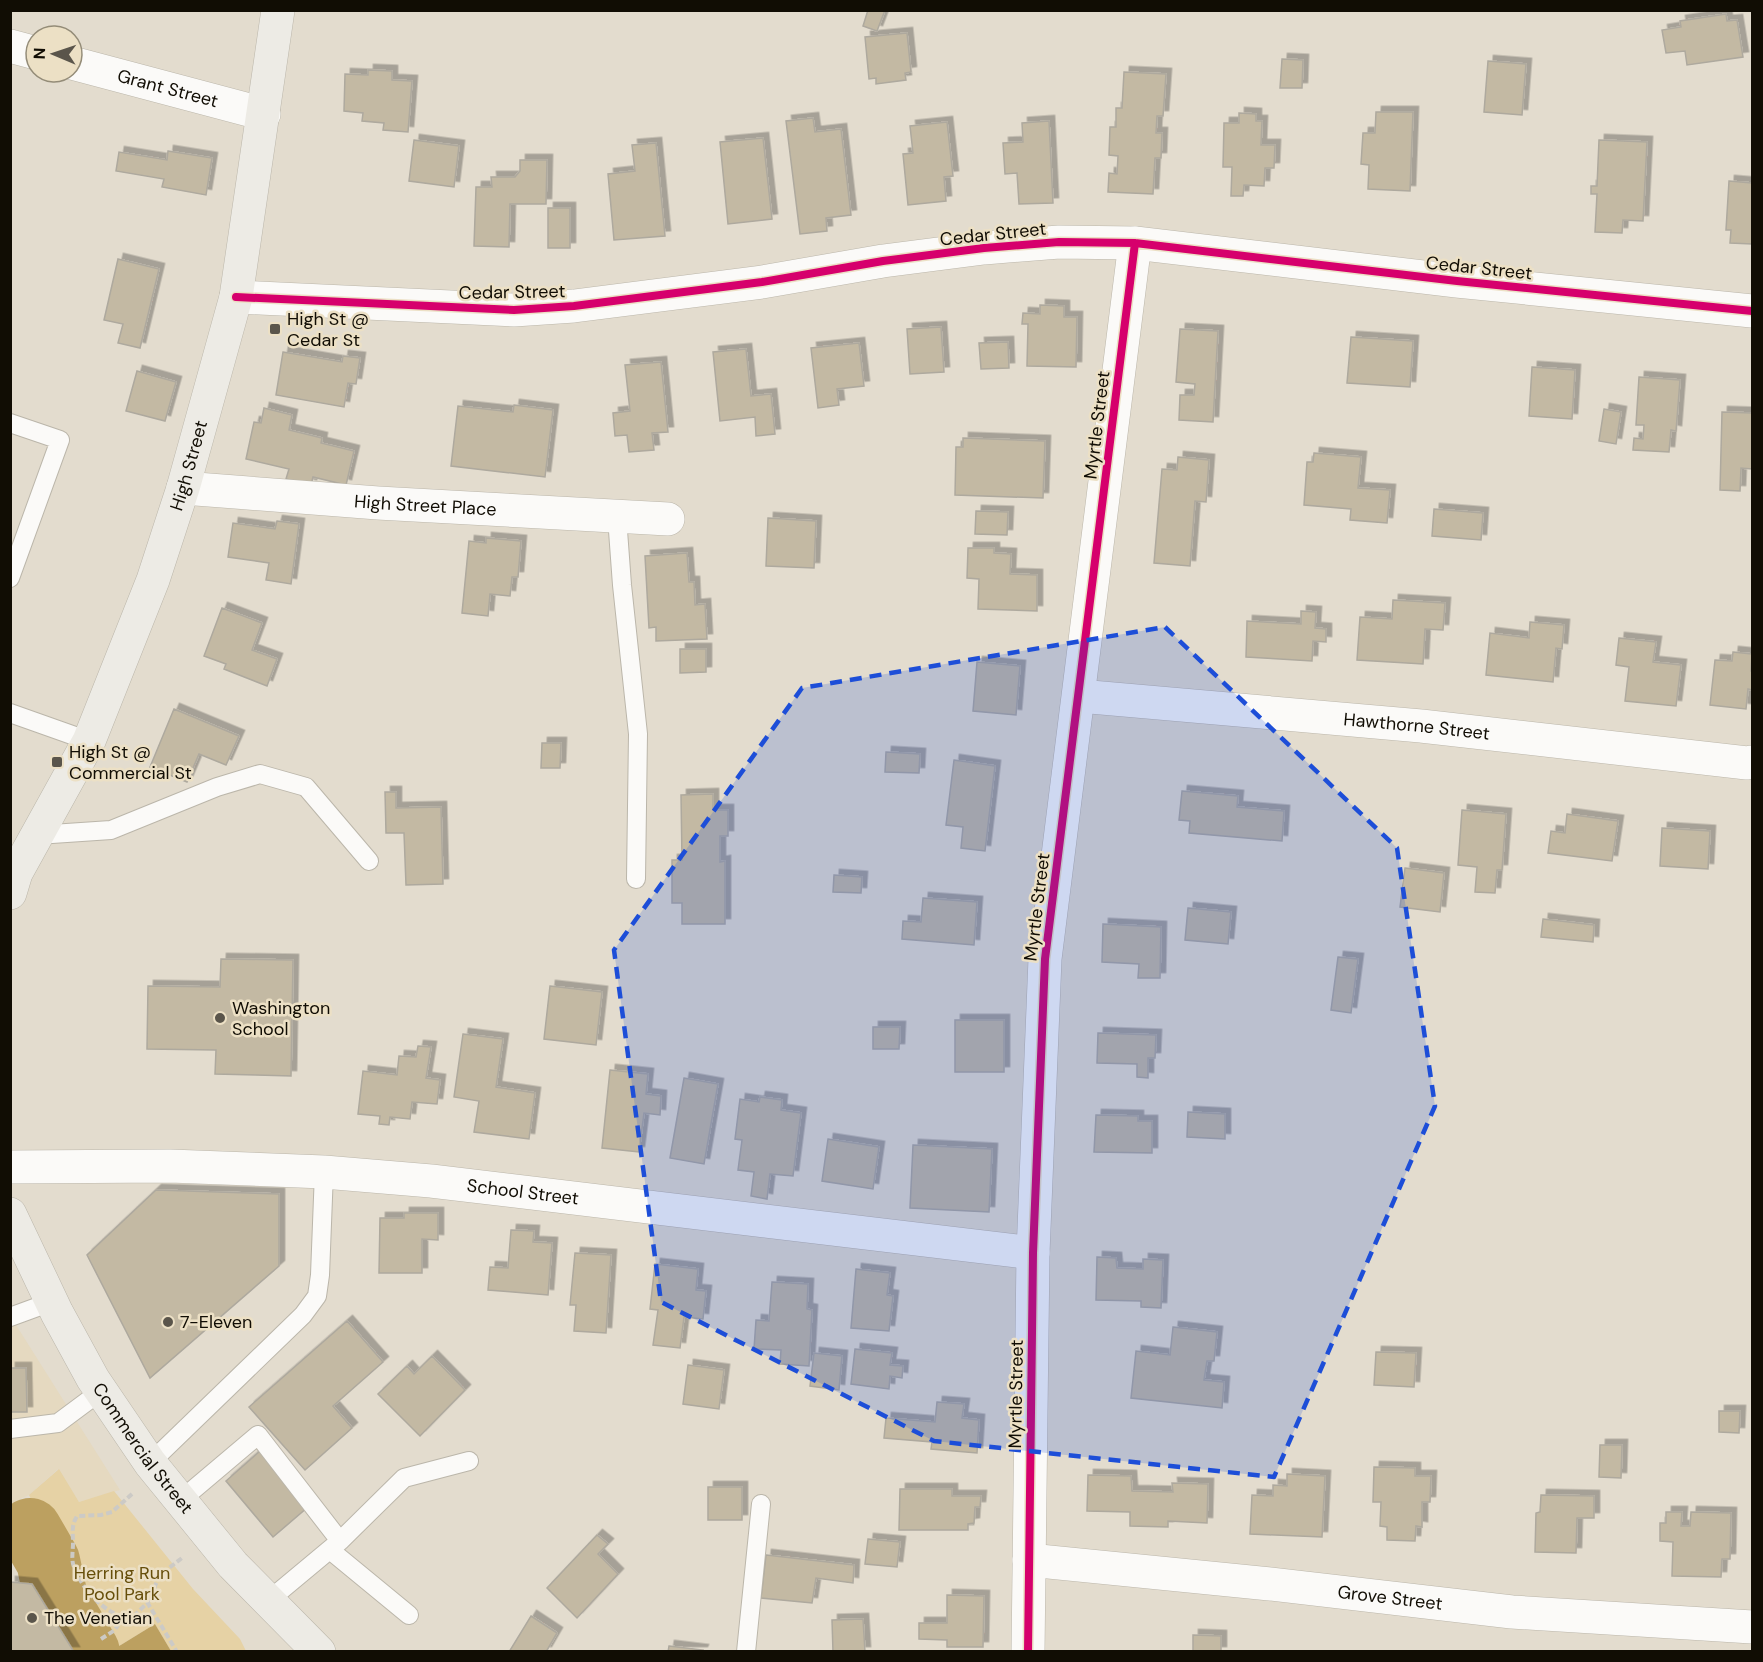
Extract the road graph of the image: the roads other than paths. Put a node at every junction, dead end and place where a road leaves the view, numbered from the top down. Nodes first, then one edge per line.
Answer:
1 (278, 10) edge
2 (84, 66) edge
3 (264, 114) junction
4 (1135, 243) junction
5 (236, 297) junction
6 (1752, 311) edge
7 (10, 423) edge
8 (183, 488) junction
9 (617, 517) junction
10 (668, 519) dead end
11 (10, 578) edge
12 (1078, 696) junction
13 (10, 713) edge
14 (89, 741) junction
15 (1752, 762) edge
16 (37, 835) junction
17 (369, 861) dead end
18 (636, 879) dead end
19 (12, 881) edge
20 (10, 1167) edge
21 (324, 1172) junction
22 (10, 1214) edge
23 (1033, 1253) junction
24 (51, 1302) junction
25 (10, 1317) edge
26 (101, 1391) junction
27 (10, 1429) edge
28 (469, 1461) dead end
29 (154, 1467) junction
30 (181, 1500) junction
31 (761, 1504) dead end
32 (335, 1546) junction
33 (1029, 1560) junction
34 (268, 1600) junction
35 (409, 1615) dead end
36 (1752, 1628) edge
37 (319, 1652) edge
38 (746, 1652) edge
39 (1028, 1652) edge

1 - 3 main road, High Street
2 - 3 street, Grant Street
3 - 5 main road, High Street
4 - 5 street, Cedar Street
4 - 6 street, Cedar Street
4 - 12 street, Myrtle Street
5 - 8 main road, High Street
7 - 11 lane
8 - 9 street, High Street Place
8 - 14 main road, High Street
9 - 10 street, High Street Place
9 - 18 lane
12 - 15 street, Hawthorne Street
12 - 23 street, Myrtle Street
13 - 14 lane
14 - 16 main road, High Street
16 - 17 lane
16 - 19 main road, High Street
20 - 21 street, School Street
21 - 23 street, School Street
21 - 29 lane
22 - 24 main road, Commercial Street
23 - 33 street, Myrtle Street
24 - 25 lane
24 - 26 main road, Commercial Street
26 - 27 lane
26 - 29 main road, Commercial Street
28 - 32 lane
29 - 30 main road, Commercial Street
30 - 32 lane
30 - 34 main road, Commercial Street
31 - 38 lane
32 - 34 lane
32 - 35 lane
33 - 36 street, Grove Street
33 - 39 street, Myrtle Street
34 - 37 main road, Commercial Street

